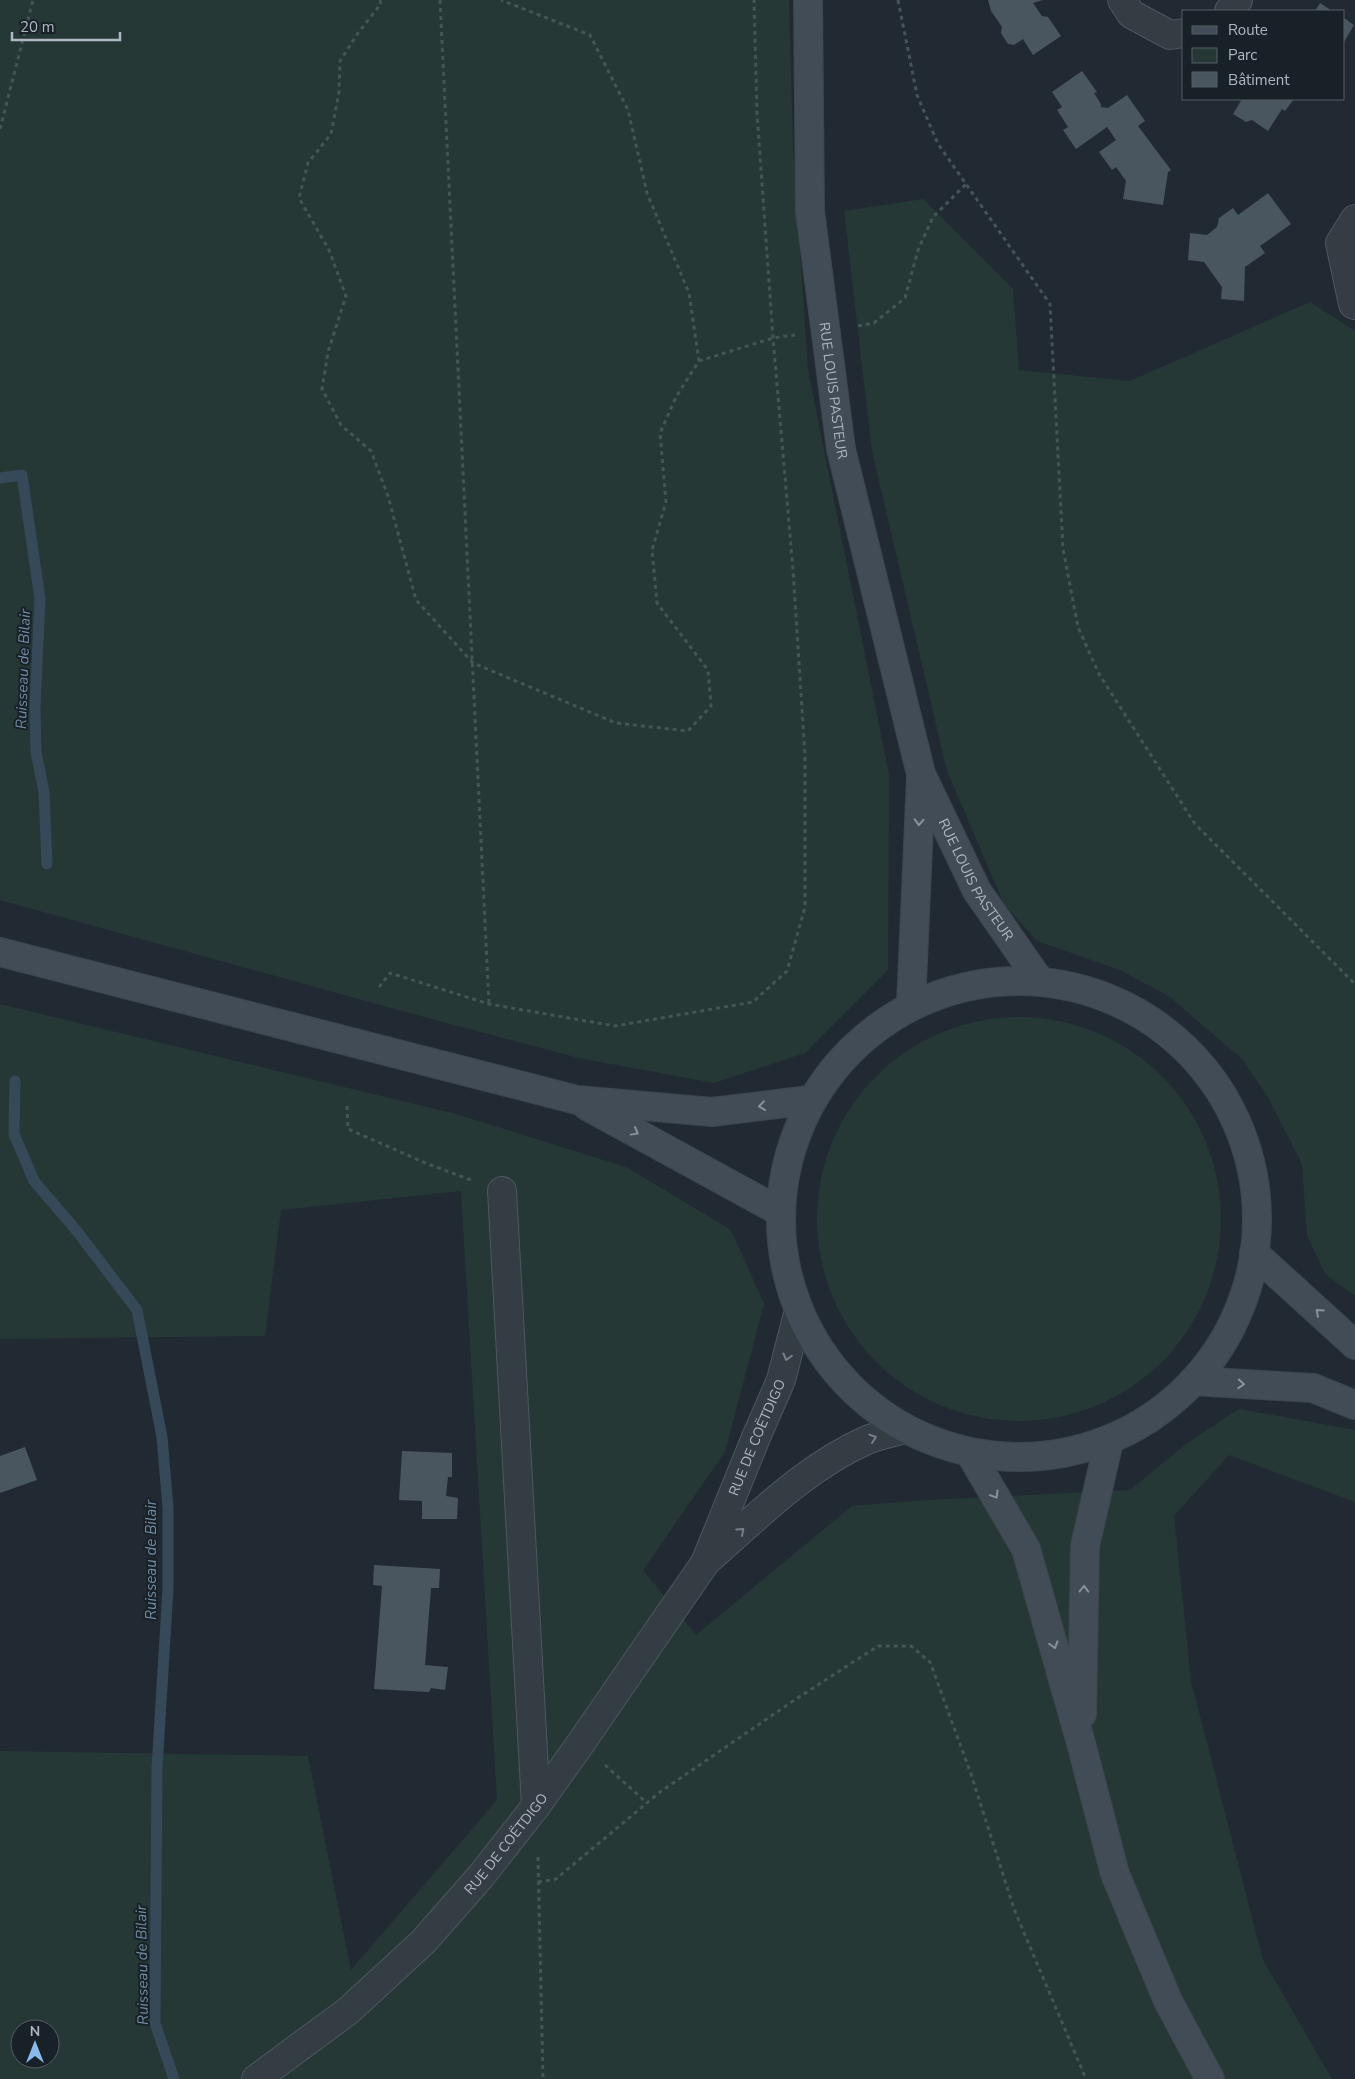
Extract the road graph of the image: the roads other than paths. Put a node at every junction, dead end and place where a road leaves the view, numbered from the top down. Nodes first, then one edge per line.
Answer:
1 (808, 0) edge
2 (1122, 0) edge
3 (1238, 0) edge
4 (1230, 10) edge
5 (1182, 33) edge
6 (1355, 219) edge
7 (1355, 305) edge
8 (922, 774) junction
9 (0, 952) edge
10 (1039, 980) junction
11 (910, 1005) junction
12 (576, 1100) junction
13 (810, 1100) junction
14 (502, 1191) road end
15 (779, 1211) junction
16 (1254, 1253) junction
17 (799, 1310) junction
18 (1355, 1345) edge
19 (1193, 1380) junction
20 (1355, 1405) edge
21 (904, 1429) junction
22 (1109, 1441) junction
23 (970, 1453) junction
24 (705, 1563) junction
25 (1081, 1742) junction
26 (536, 1806) junction
27 (256, 2079) edge
28 (1210, 2079) edge

1 - 8 main road, RUE LOUIS PASTEUR
2 - 5 street
3 - 4 street
6 - 7 street
8 - 10 main road, RUE LOUIS PASTEUR
8 -> 11 main road, RUE LOUIS PASTEUR
9 - 12 main road
10 - 11 main road
10 - 16 main road
11 - 13 main road
13 -> 12 main road
12 -> 15 main road
13 - 15 main road
14 - 26 street
15 - 17 main road
18 -> 16 main road
16 - 19 main road
17 - 21 main road
17 -> 24 street, RUE DE COËTDIGO
19 -> 20 main road
19 - 22 main road
21 - 23 main road
24 -> 21 street, RUE DE COËTDIGO
22 - 23 main road
25 -> 22 main road
23 -> 25 main road
24 - 26 street, RUE DE COËTDIGO
25 - 28 main road
26 - 27 street, RUE DE COËTDIGO

